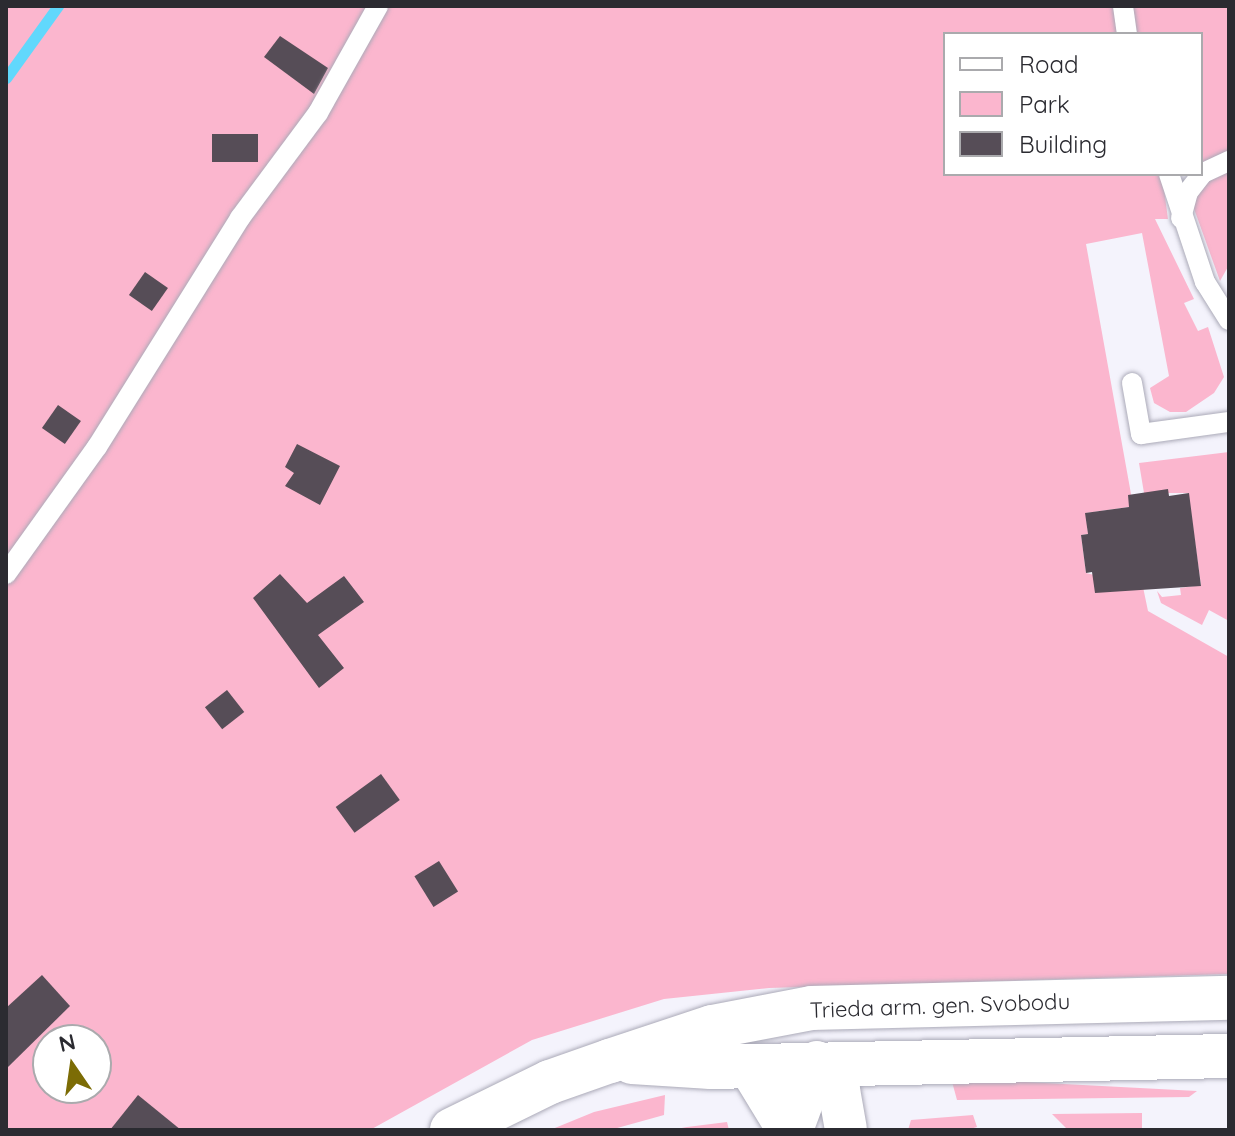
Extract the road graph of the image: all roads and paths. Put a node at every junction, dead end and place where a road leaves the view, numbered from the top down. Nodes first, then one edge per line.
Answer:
1 (378, 6) edge
2 (1123, 6) edge
3 (1127, 32) edge
4 (1229, 161) edge
5 (1203, 173) edge
6 (1170, 176) edge
7 (1201, 176) edge
8 (1181, 218) junction
9 (1229, 320) edge
10 (1132, 383) dead end
11 (1229, 422) edge
12 (6, 574) edge
13 (1229, 998) edge
14 (1055, 1002) junction
15 (742, 1021) junction
16 (1229, 1056) edge
17 (610, 1061) junction
18 (870, 1061) junction
19 (817, 1062) junction
20 (749, 1066) junction
21 (846, 1129) edge
22 (452, 1130) edge
23 (790, 1130) edge

1 - 12 lane
2 - 3 lane
4 - 5 lane
6 - 8 lane
7 - 8 lane
8 - 9 lane
10 - 11 lane
13 - 14 street, Trieda arm. gen. Svobodu
14 - 15 street, Trieda arm. gen. Svobodu
14 - 19 street
15 - 17 street, Trieda arm. gen. Svobodu
15 - 19 street
16 - 18 street, Trieda arm. gen. Svobodu
17 - 20 street, Trieda arm. gen. Svobodu
17 - 22 street, Trieda arm. gen. Svobodu
18 - 19 street, Trieda arm. gen. Svobodu
18 - 21 street
19 - 20 street, Trieda arm. gen. Svobodu
19 - 21 street
19 - 23 street
20 - 23 street

